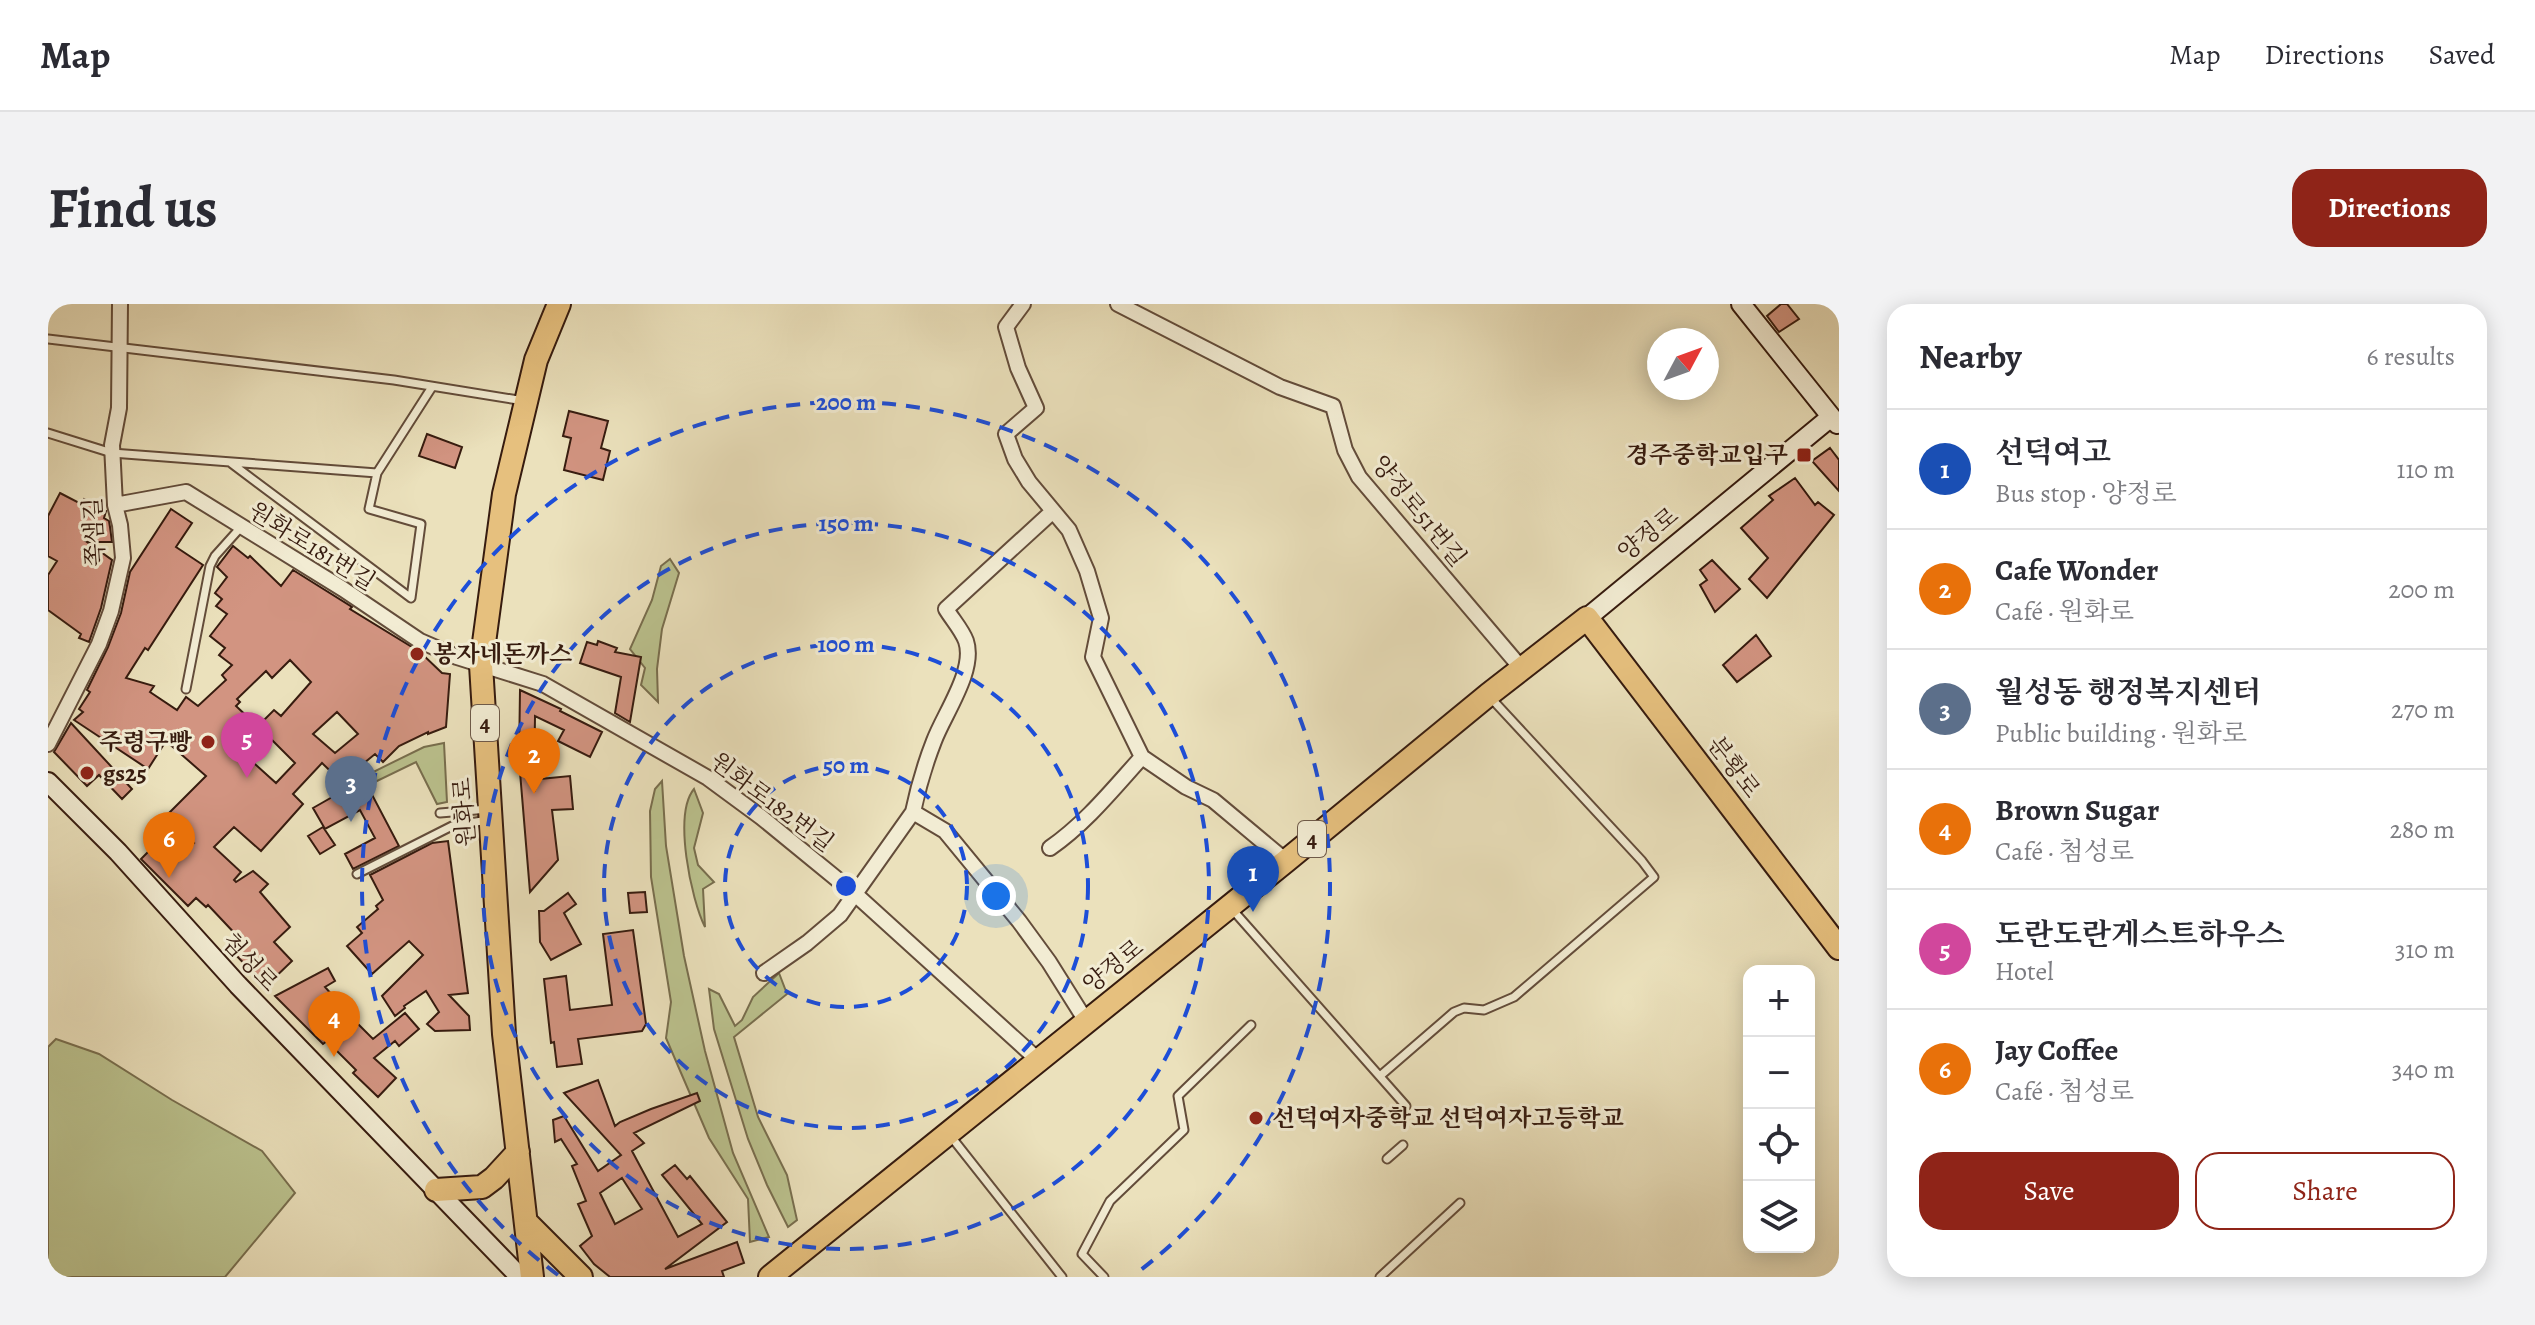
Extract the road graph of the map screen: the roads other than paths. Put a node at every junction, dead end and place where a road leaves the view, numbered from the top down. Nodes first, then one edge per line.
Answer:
1 (120, 304) edge
2 (559, 304) edge
3 (1023, 304) edge
4 (1118, 304) edge
5 (1741, 304) edge
6 (48, 339) edge
7 (120, 349) junction
8 (432, 387) junction
9 (526, 402) junction
10 (1836, 418) edge
11 (48, 433) edge
12 (112, 453) junction
13 (230, 462) junction
14 (377, 473) junction
15 (115, 505) junction
16 (1053, 511) junction
17 (241, 527) junction
18 (1587, 618) junction
19 (481, 665) junction
20 (1522, 669) junction
21 (186, 689) dead end
22 (1488, 695) junction
23 (48, 744) edge
24 (1142, 757) junction
25 (48, 782) edge
26 (913, 812) junction
27 (440, 813) dead end
28 (490, 814) junction
29 (1050, 848) dead end
30 (1286, 861) junction
31 (357, 874) dead end
32 (854, 893) junction
33 (1229, 906) junction
34 (1839, 948) edge
35 (764, 973) dead end
36 (1086, 1021) junction
37 (1251, 1025) dead end
38 (1038, 1060) junction
39 (1380, 1076) junction
40 (1406, 1106) dead end
41 (948, 1133) junction
42 (1403, 1145) dead end
43 (518, 1152) junction
44 (1387, 1159) dead end
45 (436, 1190) junction
46 (1460, 1203) dead end
47 (526, 1222) junction
48 (520, 1277) edge
49 (532, 1277) edge
50 (581, 1277) edge
51 (770, 1277) edge
52 (1062, 1277) edge
53 (1104, 1277) edge
54 (1380, 1277) edge

1 - 7 street, 쪽샘길
2 - 9 main road, 원화로 / 4
3 - 16 street
4 - 20 street, 양정로51번길
5 - 10 street
6 - 7 lane
7 - 8 lane
7 - 12 street, 쪽샘길
8 - 9 lane
8 - 14 lane
9 - 19 main road, 원화로 / 4
10 - 18 street, 양정로
11 - 12 lane
12 - 13 lane
12 - 15 street, 쪽샘길
13 - 14 lane
13 - 14 lane
15 - 17 street, 원화로181번길
15 - 23 street, 쪽샘길
16 - 24 street
16 - 26 street
17 - 19 street, 원화로181번길
17 - 21 lane
18 - 20 main road, 양정로 / 4
18 - 34 main road, 분황로
19 - 28 main road, 원화로 / 4
19 - 32 street, 원화로182번길
20 - 22 main road, 양정로 / 4
22 - 30 main road, 양정로 / 4
22 - 39 lane
24 - 29 street
24 - 30 street
25 - 45 street, 첨성로
26 - 32 street
26 - 36 street
27 - 28 lane
28 - 31 lane
28 - 43 main road, 원화로 / 4
30 - 33 main road, 양정로 / 4
32 - 35 street
32 - 38 street, 원화로182번길
33 - 36 main road, 양정로 / 4
33 - 39 lane
36 - 38 main road, 양정로 / 4
37 - 53 lane
38 - 41 main road, 양정로 / 4
39 - 40 lane
41 - 51 main road, 양정로 / 4
41 - 52 lane
42 - 44 lane
43 - 45 main road
43 - 47 main road, 원화로 / 4
45 - 48 street, 첨성로
46 - 54 lane
47 - 49 main road, 원화로 / 4
47 - 50 main road

